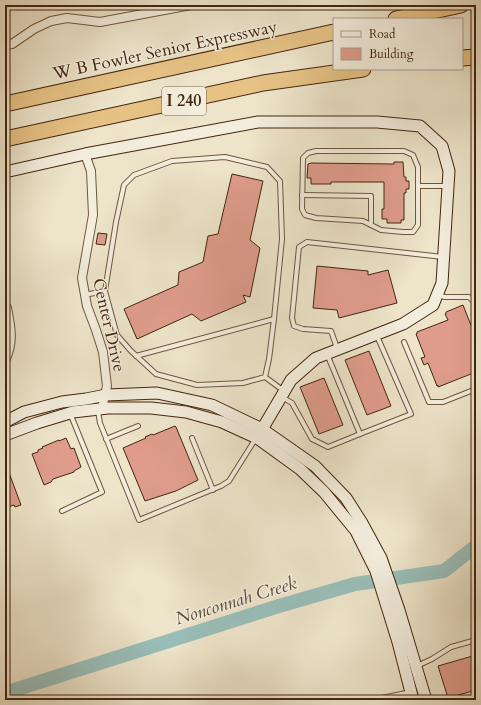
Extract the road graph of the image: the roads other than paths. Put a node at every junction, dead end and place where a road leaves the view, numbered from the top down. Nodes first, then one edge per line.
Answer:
1 (191, 5) edge
2 (461, 5) edge
3 (401, 18) edge
4 (333, 32) edge
5 (5, 45) edge
6 (476, 56) edge
7 (463, 58) edge
8 (463, 64) edge
9 (476, 64) edge
10 (356, 70) edge
11 (5, 104) edge
12 (5, 139) edge
13 (85, 154) junction
14 (5, 172) edge
15 (418, 186) junction
16 (448, 186) junction
17 (302, 195) junction
18 (371, 225) junction
19 (444, 257) junction
20 (105, 290) junction
21 (84, 295) junction
22 (437, 295) junction
23 (476, 304) edge
24 (5, 305) edge
25 (274, 319) junction
26 (377, 334) junction
27 (404, 342) dead end
28 (332, 352) junction
29 (136, 356) junction
30 (5, 361) edge
31 (266, 377) junction
32 (476, 389) edge
33 (283, 394) junction
34 (106, 395) junction
35 (100, 409) junction
36 (70, 413) junction
37 (5, 422) edge
38 (138, 426) dead end
39 (259, 434) junction
40 (360, 434) junction
41 (5, 435) edge
42 (192, 438) dead end
43 (106, 439) junction
44 (213, 490) junction
45 (62, 511) dead end
46 (403, 640) junction
47 (476, 640) edge
48 (416, 667) junction
49 (412, 696) edge
50 (377, 699) edge
51 (368, 700) edge
52 (426, 700) edge

1 - 5 street
2 - 3 highway
4 - 11 highway, W B Fowler Senior Expressway / I 240
6 - 7 highway
8 - 9 highway
10 - 12 highway, I 240
13 - 14 street
13 - 16 street
13 - 21 street, Center Drive
15 - 16 lane
15 - 17 lane
15 - 18 lane
16 - 19 street
17 - 18 lane
17 - 18 lane
19 - 22 street
19 - 28 lane
20 - 21 lane
20 - 25 lane
20 - 29 lane
21 - 34 street, Center Drive
22 - 23 lane
22 - 26 street
24 - 30 street
25 - 29 lane
25 - 31 lane
26 - 28 street
26 - 40 lane
27 - 32 lane
28 - 33 street
28 - 40 lane
29 - 31 lane
31 - 33 lane
33 - 39 street
33 - 40 lane
34 - 35 street, Center Drive
34 - 37 street
34 - 39 street
35 - 36 street
35 - 39 street
35 - 43 lane
36 - 41 street
36 - 45 lane
38 - 43 lane
39 - 44 lane
39 - 46 street
42 - 44 lane
43 - 44 lane
46 - 48 street
46 - 49 street
47 - 48 lane
48 - 52 street
49 - 50 lane
50 - 51 lane

